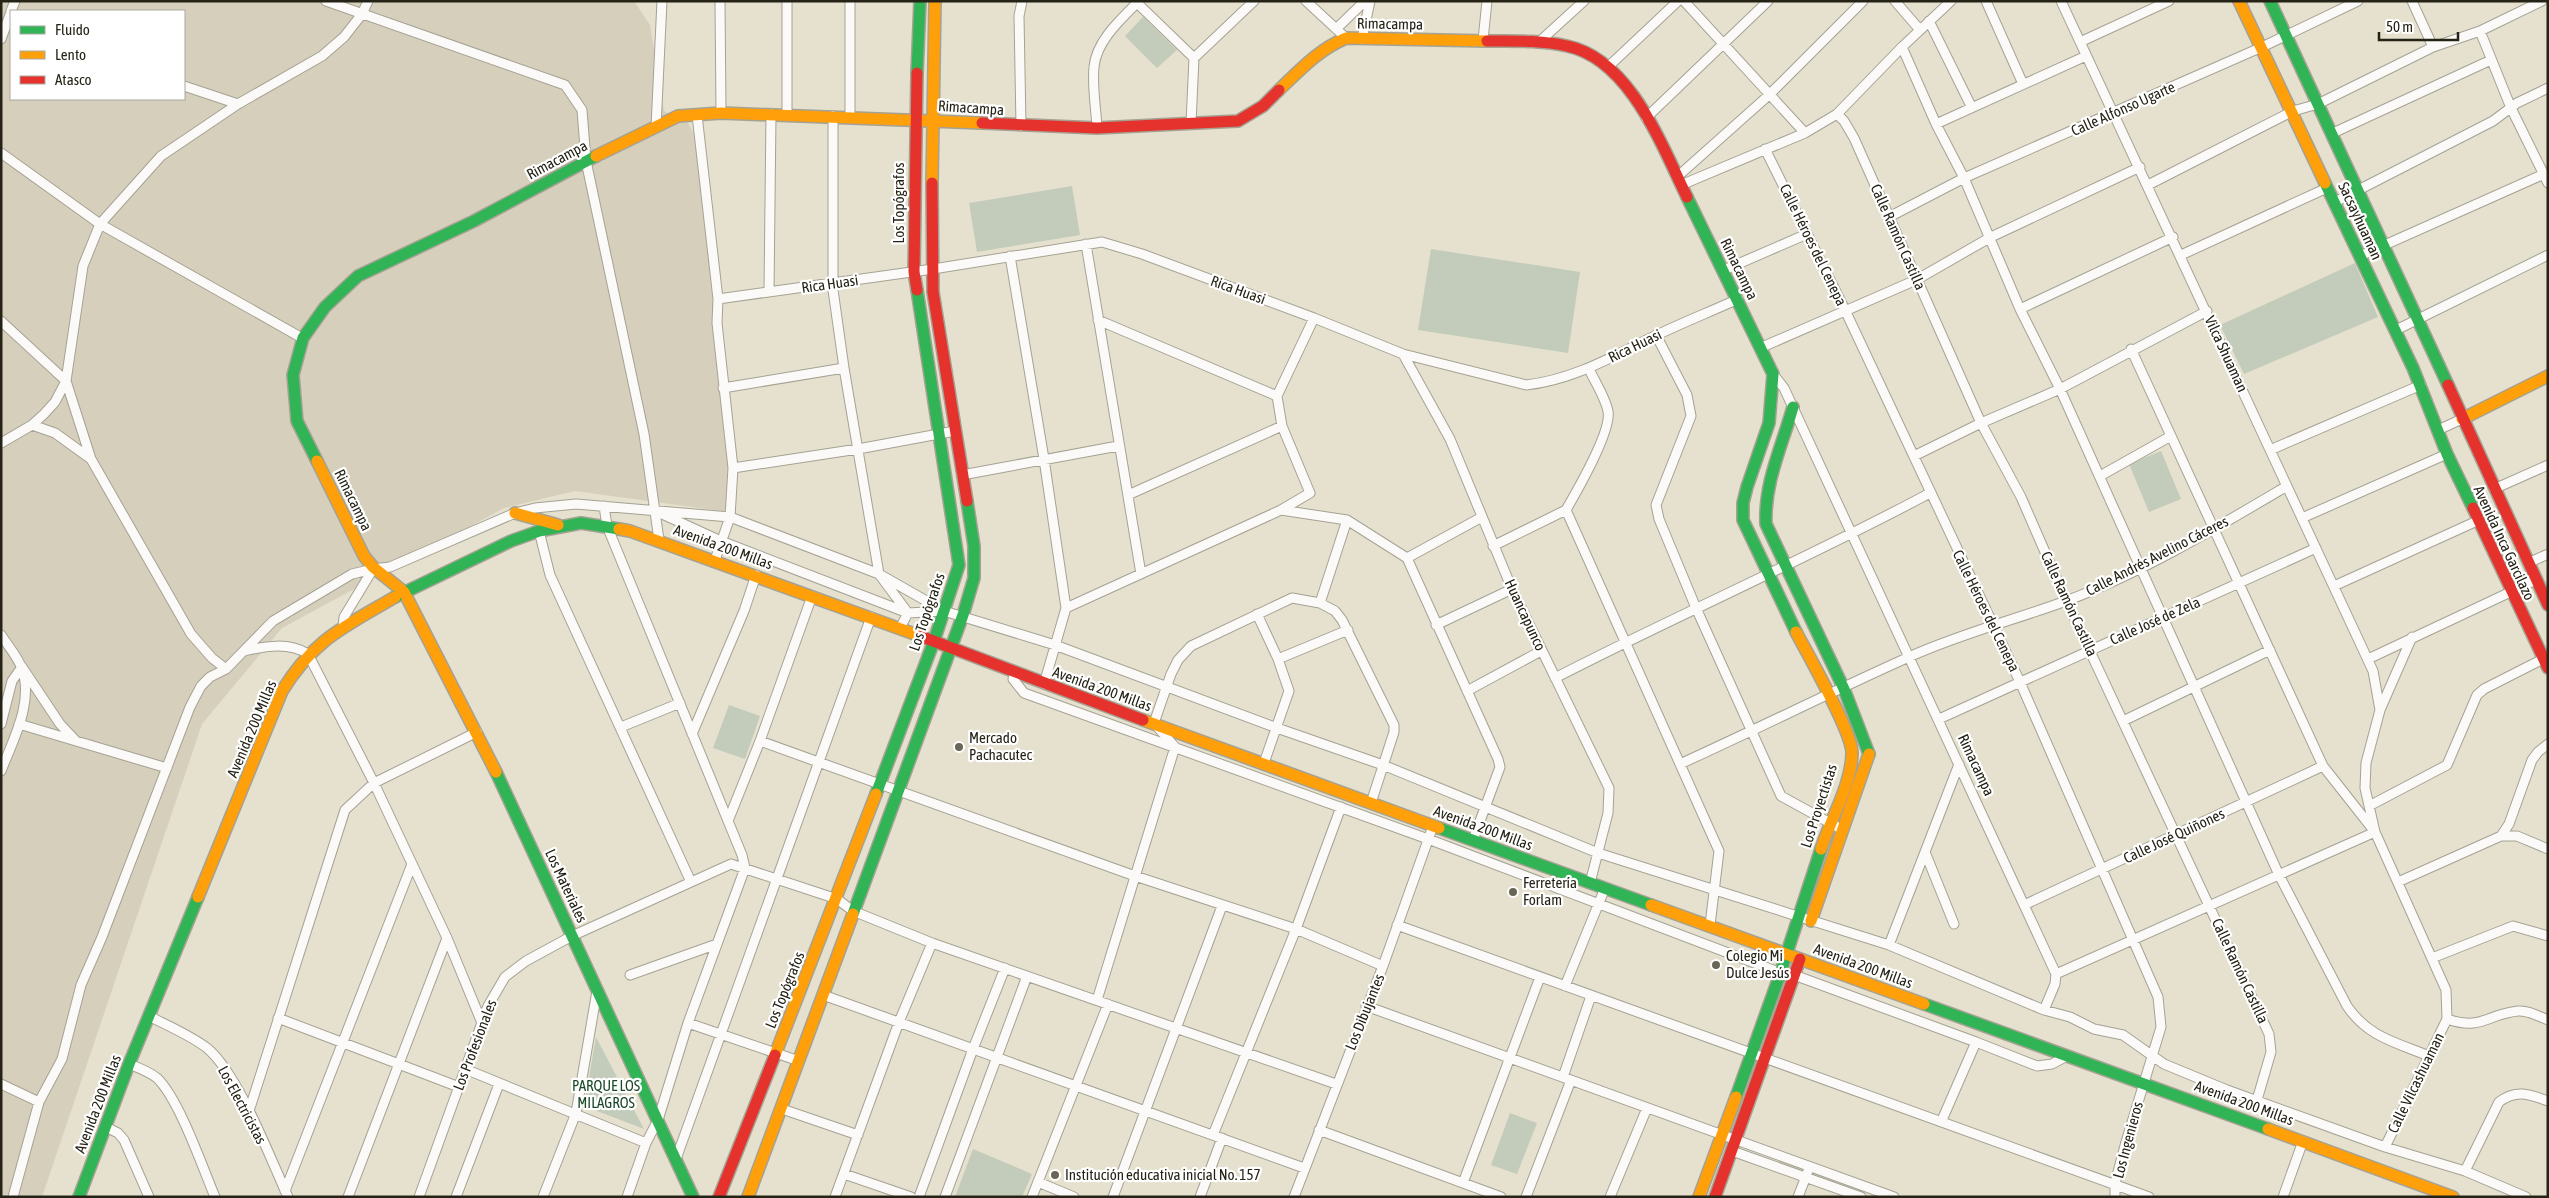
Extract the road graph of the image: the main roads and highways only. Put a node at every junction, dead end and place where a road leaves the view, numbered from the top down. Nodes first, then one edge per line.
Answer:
1 (920, 1) edge
2 (935, 1) edge
3 (2240, 1) edge
4 (2270, 1) edge
5 (915, 120) junction
6 (932, 120) junction
7 (1773, 374) joint
8 (2548, 376) edge
9 (1793, 407) road end
10 (2462, 419) junction
11 (2438, 430) joint
12 (516, 513) road end
13 (561, 526) junction
14 (404, 592) junction
15 (2548, 605) edge
16 (934, 642) junction
17 (950, 648) junction
18 (2546, 661) edge
19 (1806, 919) junction
20 (1788, 955) junction
21 (1800, 959) junction
22 (79, 1197) edge
23 (693, 1197) edge
24 (719, 1197) edge
25 (748, 1197) edge
26 (1699, 1197) edge
27 (1715, 1197) edge
28 (2453, 1197) edge

1 - 5 main road, Los Topógrafos
2 - 6 main road
3 - 11 main road, Sacsayhuaman
4 - 10 main road, Avenida Inca Garcilazo
5 - 6 main road, Rimacampa
5 - 14 main road, Rimacampa
5 - 16 main road, Los Topógrafos
6 - 7 main road, Rimacampa
6 - 17 main road
7 - 19 main road, Los Proyectistas
8 - 10 main road
9 - 19 main road
10 - 15 main road, Avenida Inca Garcilazo
11 - 18 main road, Avenida Inca Garcilazo
12 - 13 main road
13 - 14 main road, Avenida 200 Millas
13 - 16 main road, Avenida 200 Millas
14 - 22 main road, Avenida 200 Millas
14 - 23 main road, Los Materiales
16 - 17 main road, Avenida 200 Millas
16 - 24 main road, Los Topógrafos
17 - 20 main road, Avenida 200 Millas
17 - 25 main road
19 - 20 main road, Los Proyectistas
20 - 21 main road, Avenida 200 Millas
20 - 26 main road, Los Proyectistas
21 - 27 main road
21 - 28 main road, Avenida 200 Millas

